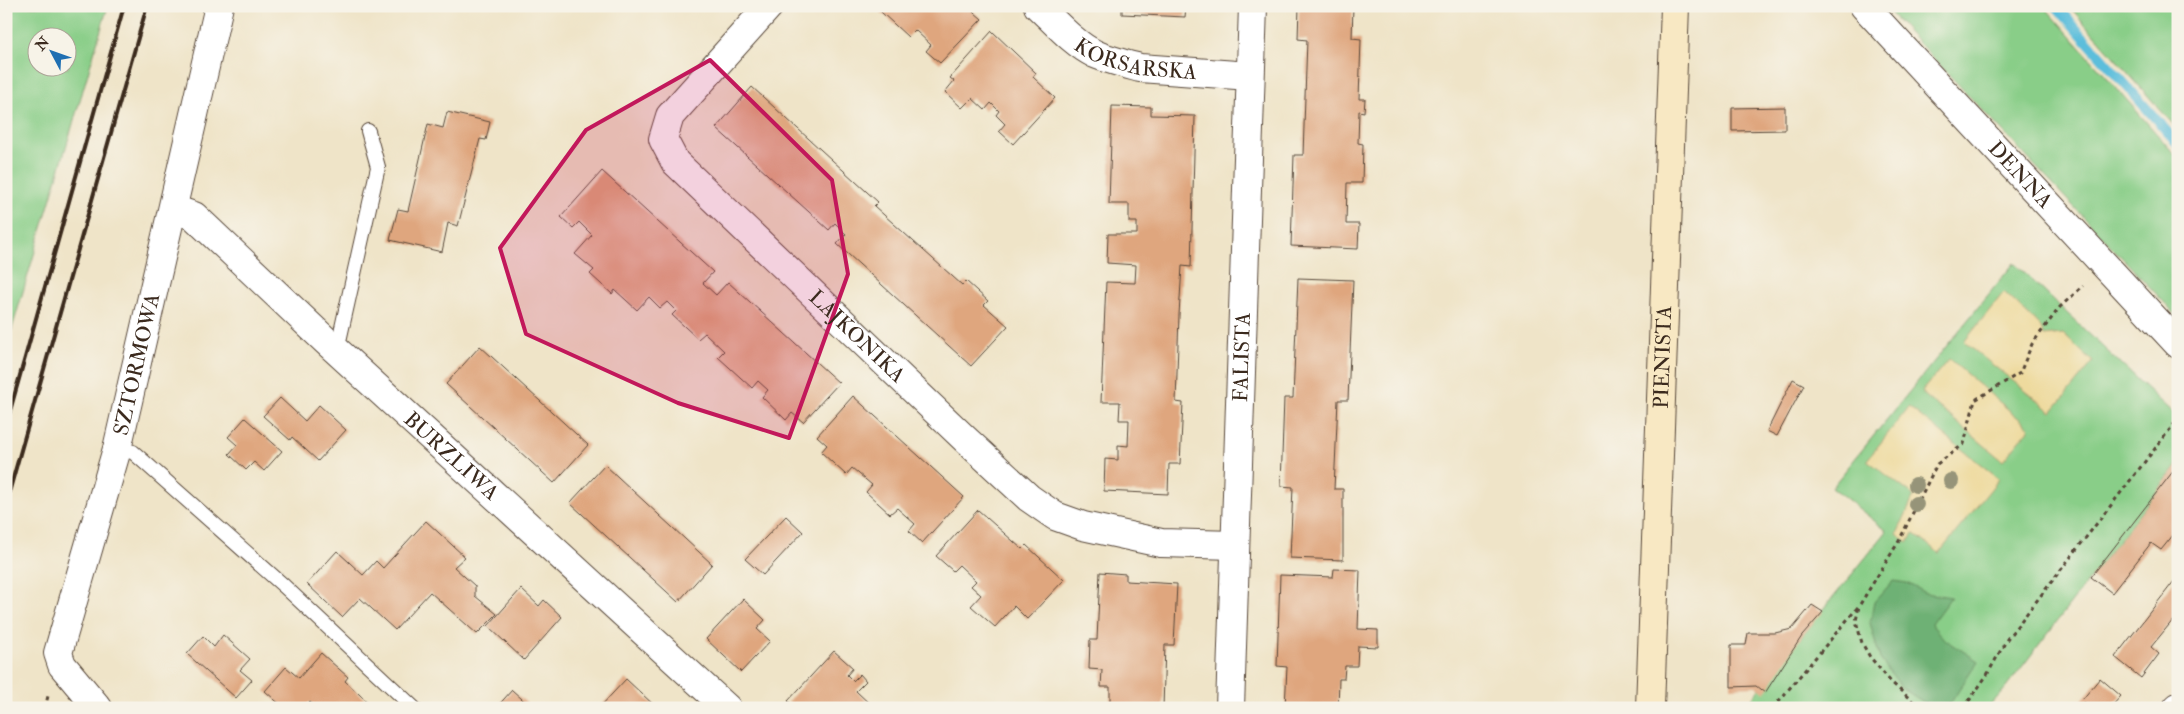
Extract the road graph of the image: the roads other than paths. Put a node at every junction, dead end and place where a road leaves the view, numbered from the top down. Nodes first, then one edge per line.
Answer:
1 (220, 6) edge
2 (769, 6) edge
3 (1038, 6) edge
4 (1253, 6) edge
5 (1675, 6) edge
6 (1864, 6) edge
7 (1250, 76) junction
8 (368, 131) dead end
9 (173, 209) junction
10 (2178, 344) edge
11 (337, 350) junction
12 (117, 449) junction
13 (1235, 545) junction
14 (98, 708) edge
15 (414, 708) edge
16 (727, 708) edge
17 (1230, 708) edge
18 (1650, 708) edge

1 - 9 street, SZTORMOWA
2 - 13 street, LAJKONIKA
3 - 7 street, KORSARSKA
4 - 7 street, FALISTA
5 - 18 street, PIENISTA
6 - 10 street, DENNA
7 - 13 street, FALISTA
8 - 11 lane
9 - 11 street, BURZLIWA
9 - 12 street, SZTORMOWA
11 - 16 street, BURZLIWA
12 - 14 street, SZTORMOWA
12 - 15 lane
13 - 17 street, FALISTA

